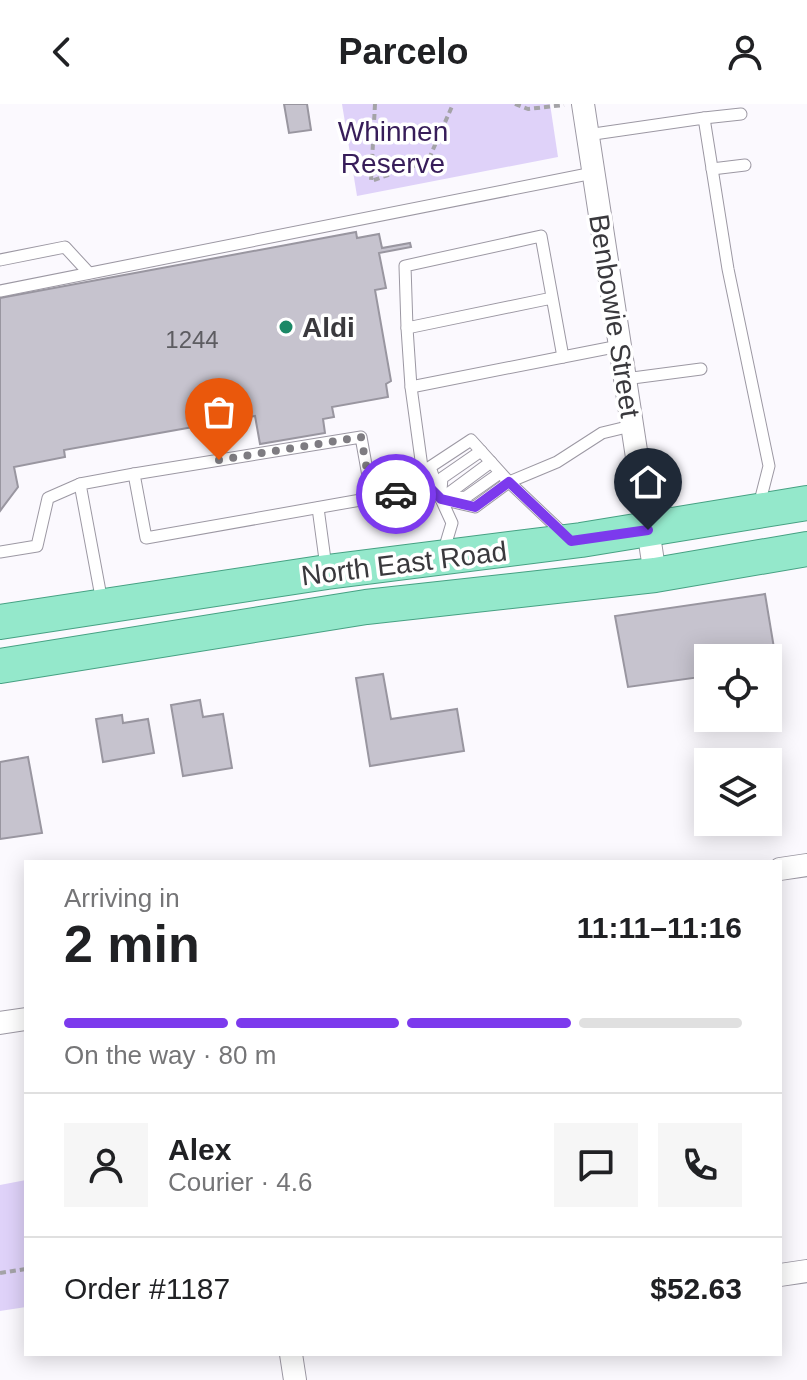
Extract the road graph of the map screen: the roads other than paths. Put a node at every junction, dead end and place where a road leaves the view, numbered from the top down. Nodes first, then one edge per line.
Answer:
1 (580, 104) edge
2 (741, 114) dead end
3 (704, 118) junction
4 (587, 135) junction
5 (745, 165) dead end
6 (712, 169) junction
7 (593, 173) junction
8 (0, 260) edge
9 (89, 273) junction
10 (0, 291) edge
11 (552, 298) junction
12 (407, 328) junction
13 (619, 346) junction
14 (563, 357) junction
15 (701, 369) dead end
16 (625, 379) junction
17 (411, 387) junction
18 (631, 426) junction
19 (481, 451) junction
20 (491, 462) junction
21 (134, 474) junction
22 (505, 478) junction
23 (424, 482) junction
24 (80, 484) junction
25 (372, 498) junction
26 (441, 499) junction
27 (807, 503) edge
28 (318, 508) junction
29 (756, 514) junction
30 (648, 530) junction
31 (571, 541) junction
32 (807, 549) edge
33 (0, 552) edge
34 (442, 558) junction
35 (327, 572) junction
36 (655, 575) junction
37 (103, 606) junction
38 (0, 622) edge
39 (222, 631) junction
40 (0, 666) edge
41 (807, 865) edge
42 (782, 869) edge
43 (24, 1019) edge
44 (0, 1023) edge
45 (807, 1271) edge
46 (782, 1275) edge
47 (291, 1356) edge
48 (295, 1380) edge

1 - 4 street, Benbowie Street
2 - 3 lane
3 - 4 lane
3 - 6 lane
4 - 7 street, Benbowie Street
5 - 6 lane
6 - 29 lane
7 - 9 lane
7 - 13 street, Benbowie Street
8 - 9 lane
9 - 10 lane
11 - 12 lane
11 - 12 lane
11 - 14 lane
12 - 17 lane
13 - 14 lane
13 - 16 street, Benbowie Street
14 - 17 lane
15 - 16 lane
16 - 18 street, Benbowie Street
17 - 23 lane
18 - 22 lane
18 - 30 street, Benbowie Street
19 - 20 lane
19 - 26 lane
19 - 26 lane
20 - 22 lane
20 - 26 lane
21 - 24 lane
21 - 25 lane
21 - 28 lane
22 - 26 lane
22 - 31 lane
23 - 25 lane
23 - 26 lane
24 - 33 lane
24 - 37 lane
25 - 28 lane
26 - 34 lane
27 - 29 main road, North East Road
28 - 35 lane
29 - 30 main road, North East Road
30 - 31 main road, North East Road
30 - 36 street, Benbowie Street
31 - 34 main road, North East Road
32 - 36 main road, North East Road
34 - 35 main road, North East Road
35 - 37 main road, North East Road
36 - 39 main road, North East Road
37 - 38 main road, North East Road
37 - 39 main road
39 - 40 main road, North East Road
41 - 42 street
43 - 44 street
45 - 46 street
47 - 48 street

